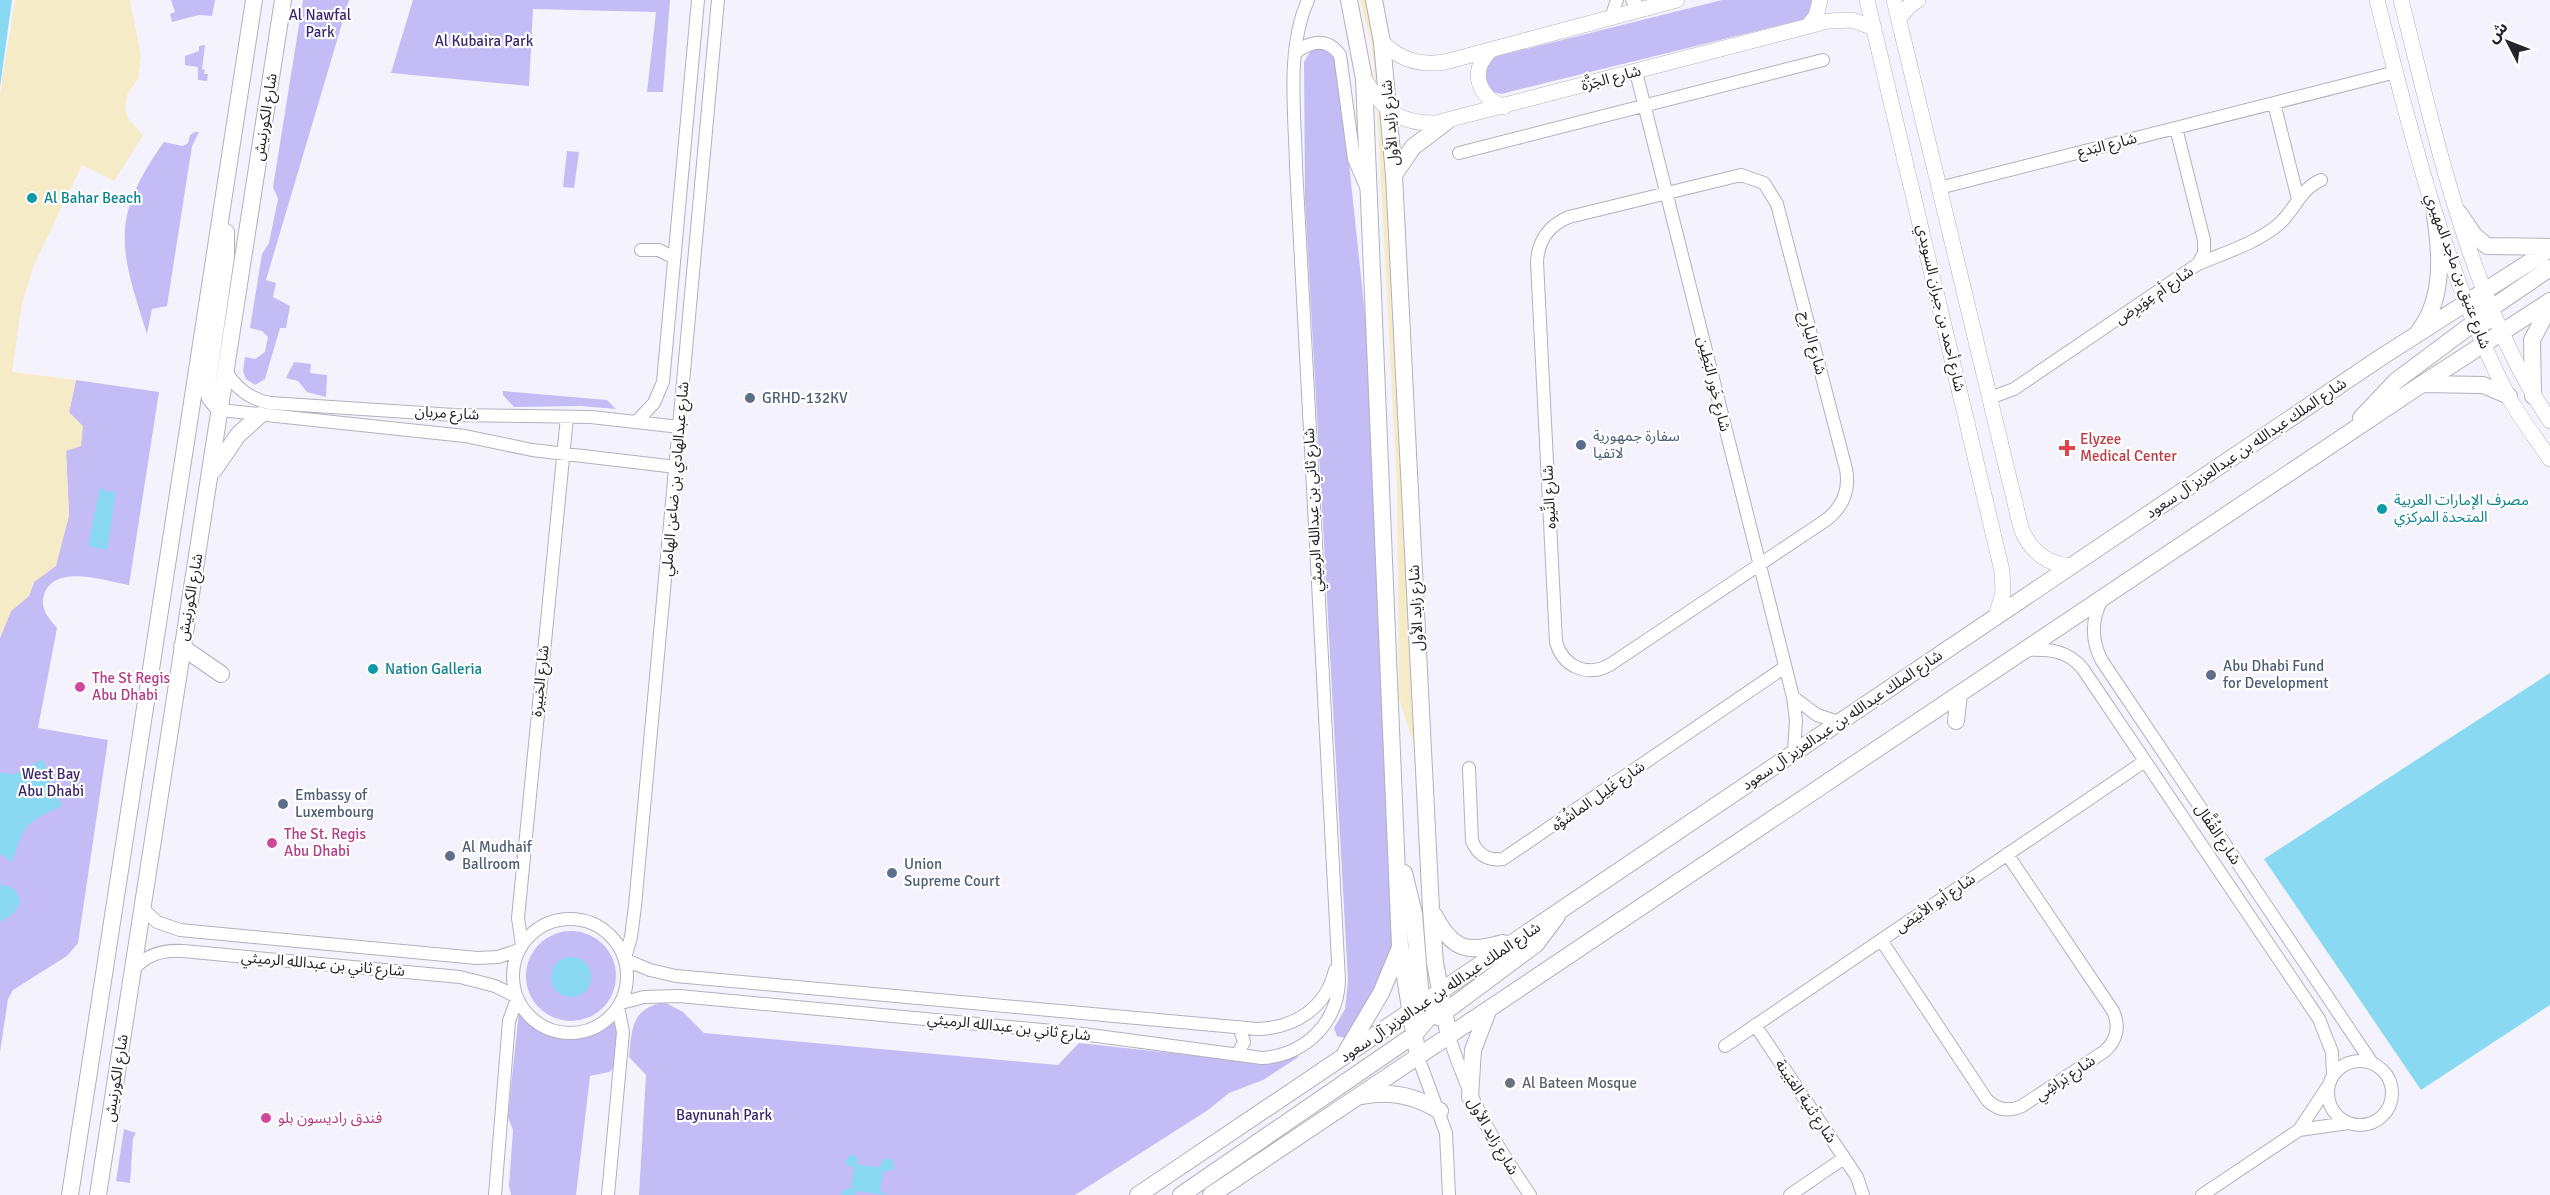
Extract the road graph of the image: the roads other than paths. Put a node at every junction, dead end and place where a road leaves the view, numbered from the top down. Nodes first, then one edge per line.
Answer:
1 (254, 0) edge
2 (283, 0) edge
3 (698, 0) edge
4 (718, 0) edge
5 (1308, 0) edge
6 (1349, 0) edge
7 (1374, 0) edge
8 (1617, 0) edge
9 (1677, 0) edge
10 (1820, 0) edge
11 (1868, 0) edge
12 (1894, 0) edge
13 (1918, 0) edge
14 (2377, 0) edge
15 (2401, 0) edge
16 (1636, 5) edge
17 (1611, 18) junction
18 (1899, 19) junction
19 (1808, 26) junction
20 (1874, 28) junction
21 (1382, 42) junction
22 (1491, 50) junction
23 (1295, 53) junction
24 (1823, 60) dead end
25 (1636, 72) junction
26 (2396, 72) junction
27 (1364, 79) junction
28 (2274, 103) junction
29 (1644, 106) junction
30 (1504, 107) junction
31 (1390, 112) junction
32 (1446, 122) junction
33 (2176, 128) junction
34 (1460, 153) dead end
35 (1394, 176) junction
36 (2321, 180) dead end
37 (1939, 188) junction
38 (1368, 191) junction
39 (1667, 195) junction
40 (2298, 199) junction
41 (2459, 213) junction
42 (221, 214) junction
43 (2435, 216) junction
44 (2550, 248) edge
45 (641, 250) dead end
46 (674, 258) junction
47 (2198, 264) junction
48 (2550, 268) edge
49 (2486, 290) junction
50 (2550, 301) edge
51 (2467, 302) junction
52 (2550, 306) edge
53 (2493, 307) junction
54 (2475, 322) junction
55 (2503, 331) junction
56 (2412, 338) junction
57 (2484, 343) junction
58 (226, 371) junction
59 (2422, 384) junction
60 (2509, 396) junction
61 (2533, 396) junction
62 (1990, 398) junction
63 (220, 410) junction
64 (260, 415) junction
65 (567, 417) junction
66 (637, 421) junction
67 (2550, 421) edge
68 (680, 427) junction
69 (2352, 431) junction
70 (562, 454) junction
71 (2550, 459) edge
72 (676, 467) junction
73 (211, 476) junction
74 (1760, 566) junction
75 (2071, 566) junction
76 (2104, 596) junction
77 (1996, 616) junction
78 (182, 647) junction
79 (2025, 650) junction
80 (2106, 666) junction
81 (1785, 667) junction
82 (221, 674) dead end
83 (2087, 674) junction
84 (1959, 694) junction
85 (1793, 697) junction
86 (1956, 721) dead end
87 (1838, 722) junction
88 (1794, 752) junction
89 (2145, 760) junction
90 (1469, 768) dead end
91 (2007, 854) junction
92 (1398, 861) junction
93 (142, 908) junction
94 (1431, 909) junction
95 (1561, 910) junction
96 (1519, 938) junction
97 (1881, 940) junction
98 (1400, 946) junction
99 (520, 948) junction
100 (625, 959) junction
101 (1336, 966) junction
102 (132, 971) junction
103 (1440, 991) junction
104 (517, 998) junction
105 (620, 1005) junction
106 (1415, 1007) junction
107 (1490, 1008) junction
108 (1444, 1012) junction
109 (1755, 1025) junction
110 (1239, 1028) junction
111 (1423, 1029) junction
112 (1449, 1037) junction
113 (1725, 1046) dead end
114 (1236, 1056) junction
115 (1418, 1057) junction
116 (1341, 1059) junction
117 (2372, 1063) junction
118 (2331, 1078) junction
119 (1356, 1097) junction
120 (1470, 1097) junction
121 (1440, 1111) junction
122 (2348, 1123) junction
123 (2299, 1130) junction
124 (1844, 1158) junction
125 (1857, 1177) junction
126 (70, 1195) edge
127 (98, 1195) edge
128 (495, 1195) edge
129 (608, 1195) edge
130 (1138, 1195) edge
131 (1181, 1195) edge
132 (1211, 1195) edge
133 (1449, 1195) edge
134 (1530, 1195) edge
135 (1790, 1195) edge
136 (1863, 1195) edge
137 (1869, 1195) edge
138 (2202, 1195) edge

1 - 42 main road, شارع الكورنيش
2 - 58 main road, شارع الكورنيش
3 - 46 street, شارع عبدالهادي بن ضاعن الهاملي
4 - 68 street, شارع عبدالهادي بن ضاعن الهاملي
5 - 23 street, شارع ثاني بن عبدالله الرميثي
6 - 27 main road, شارع زايد الأول
7 - 21 main road, شارع زايد الأول
8 - 17 street
9 - 16 street
10 - 19 street
11 - 20 street, شارع أحمد بن جبران السويدي
12 - 18 street, شارع أحمد بن جبران السويدي
13 - 18 street
14 - 26 street, شارع عتيق بن ماجد المهيري
15 - 41 street, شارع عتيق بن ماجد المهيري
16 - 17 street
17 - 22 street
18 - 37 street, شارع أحمد بن جبران السويدي
19 - 20 street, شارع الجَزَّة
19 - 25 street, شارع الجَزَّة
20 - 77 street, شارع أحمد بن جبران السويدي
21 - 22 street
21 - 31 main road, شارع زايد الأول
22 - 30 street
23 - 38 street
23 - 101 street, شارع ثاني بن عبدالله الرميثي
24 - 29 street
25 - 29 street, شارع خَور البَطِين
25 - 30 street, شارع الجَزَّة
26 - 28 street, شارع البَدع
26 - 43 street, شارع عتيق بن ماجد المهيري
27 - 31 street
27 - 38 main road, شارع زايد الأول
28 - 33 street, شارع البَدع
28 - 40 street
29 - 34 street
29 - 39 street, شارع خَور البَطِين
30 - 32 street, شارع الجَزَّة
31 - 32 street, شارع الجَزَّة
31 - 35 main road, شارع زايد الأول
32 - 35 main road
33 - 37 street, شارع البَدع
33 - 47 street, شارع أم عِوَيرِض
35 - 94 main road, شارع زايد الأول
36 - 40 street
37 - 62 street, شارع أحمد بن جبران السويدي
38 - 92 main road, شارع زايد الأول
39 - 74 street, شارع خَور البَطِين
39 - 74 street, شارع اليارِح
39 - 74 street, شارع النِّيوه
40 - 47 street
41 - 44 main road
41 - 49 street, شارع عتيق بن ماجد المهيري
42 - 63 main road
42 - 126 main road, شارع الكورنيش
43 - 51 street, شارع عتيق بن ماجد المهيري
43 - 56 main road
44 - 49 main road, شارع الملك عبدالله بن عبدالعزيز آل سعود
45 - 46 street
46 - 66 street, شارع عبدالهادي بن ضاعن الهاملي
47 - 62 street, شارع أم عِوَيرِض
48 - 53 main road
49 - 51 main road, شارع الملك عبدالله بن عبدالعزيز آل سعود
49 - 53 street, شارع عتيق بن ماجد المهيري
49 - 54 main road
50 - 55 main road
51 - 54 street, شارع عتيق بن ماجد المهيري
51 - 56 main road, شارع الملك عبدالله بن عبدالعزيز آل سعود
52 - 61 main road
53 - 55 street, شارع عتيق بن ماجد المهيري
53 - 57 main road
54 - 57 street, شارع عتيق بن ماجد المهيري
54 - 69 main road
55 - 57 main road
55 - 61 street, شارع عتيق بن ماجد المهيري
56 - 75 main road, شارع الملك عبدالله بن عبدالعزيز آل سعود
57 - 59 main road
57 - 60 street, شارع عتيق بن ماجد المهيري
58 - 63 main road, شارع الكورنيش
58 - 65 street, شارع مربان
59 - 60 main road
59 - 69 main road
60 - 71 street, شارع عتيق بن ماجد المهيري
61 - 67 street, شارع عتيق بن ماجد المهيري
62 - 75 street, شارع أحمد بن جبران السويدي
63 - 64 street, شارع مربان
63 - 73 main road, شارع الكورنيش
64 - 70 street, شارع مربان
64 - 73 main road
65 - 66 street, شارع مربان
65 - 70 street, شارع الخبيرة
66 - 68 street, شارع مربان
68 - 72 street, شارع عبدالهادي بن ضاعن الهاملي
69 - 76 main road
70 - 72 street, شارع مربان
70 - 99 street, شارع الخبيرة
72 - 100 street, شارع عبدالهادي بن ضاعن الهاملي
73 - 78 main road, شارع الكورنيش
74 - 81 street, شارع خَور البَطِين
75 - 77 main road, شارع الملك عبدالله بن عبدالعزيز آل سعود
76 - 79 main road
76 - 80 street, شارع القُفَّال
77 - 87 main road, شارع الملك عبدالله بن عبدالعزيز آل سعود
78 - 82 main road
78 - 93 main road, شارع الكورنيش
79 - 83 street, شارع القُفَّال
79 - 84 main road
80 - 83 street
80 - 117 street, شارع القُفَّال
81 - 85 street, شارع خَور البَطِين
81 - 90 street, شارع غَلِيل الماشُوَّه
83 - 89 street, شارع القُفَّال
84 - 86 main road
84 - 107 main road
85 - 87 street
85 - 88 street, شارع خَور البَطِين
87 - 88 main road, شارع الملك عبدالله بن عبدالعزيز آل سعود
88 - 95 main road, شارع الملك عبدالله بن عبدالعزيز آل سعود
89 - 91 street, شارع أبو الأبيَض
89 - 118 street, شارع القُفَّال
91 - 97 street, شارع أبو الأبيَض
91 - 97 street, شارع بَراشِي
92 - 98 main road, شارع زايد الأول
92 - 106 main road
93 - 99 street, شارع ثاني بن عبدالله الرميثي
93 - 102 main road, شارع الكورنيش
94 - 96 main road
94 - 103 main road, شارع زايد الأول
95 - 96 main road, شارع الملك عبدالله بن عبدالعزيز آل سعود
95 - 108 main road
96 - 103 main road, شارع الملك عبدالله بن عبدالعزيز آل سعود
97 - 109 street, شارع أبو الأبيَض
98 - 106 main road, شارع زايد الأول
98 - 116 main road
99 - 100 street
99 - 104 street
100 - 105 street
100 - 110 street, شارع ثاني بن عبدالله الرميثي
101 - 110 street, شارع ثاني بن عبدالله الرميثي
101 - 114 street, شارع ثاني بن عبدالله الرميثي
102 - 104 street, شارع ثاني بن عبدالله الرميثي
102 - 127 main road, شارع الكورنيش
103 - 106 main road, شارع الملك عبدالله بن عبدالعزيز آل سعود
103 - 108 main road, شارع زايد الأول
103 - 111 main road
104 - 105 street
104 - 128 street
105 - 114 street, شارع ثاني بن عبدالله الرميثي
105 - 129 street
106 - 111 main road, شارع زايد الأول
106 - 116 main road, شارع الملك عبدالله بن عبدالعزيز آل سعود
107 - 112 main road
107 - 120 main road
108 - 111 main road
108 - 112 main road, شارع زايد الأول
109 - 113 street, شارع أبو الأبيَض
109 - 124 street, شارع ثَنية الغبَينة
110 - 114 street
111 - 112 main road
111 - 115 main road, شارع زايد الأول
111 - 131 main road
112 - 115 main road
112 - 120 street, شارع زايد الأول
115 - 119 main road
115 - 121 street, شارع زايد الأول
116 - 130 main road, شارع الملك عبدالله بن عبدالعزيز آل سعود
117 - 118 street
117 - 122 street
118 - 122 street
118 - 123 street
119 - 121 main road
119 - 132 main road
120 - 134 street, شارع زايد الأول
121 - 133 street, شارع زايد الأول
122 - 123 street
123 - 138 street
124 - 125 street, شارع ثَنية الغبَينة
124 - 135 street
125 - 136 street, شارع ثَنية الغبَينة
125 - 137 street, شارع ثَنية الغبَينة

